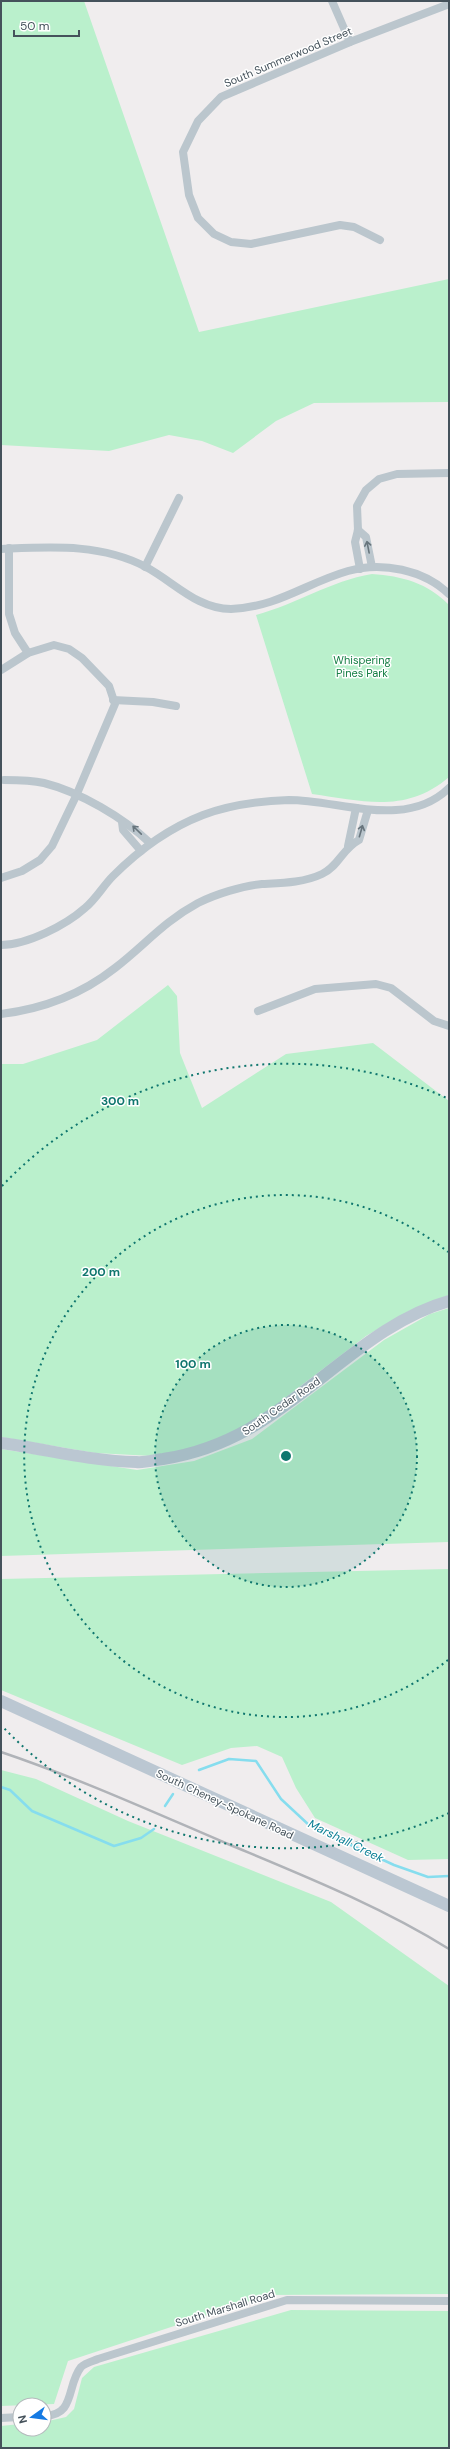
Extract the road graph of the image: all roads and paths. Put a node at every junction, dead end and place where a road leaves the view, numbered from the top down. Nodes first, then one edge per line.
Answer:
1 (332, 1) edge
2 (449, 4) edge
3 (350, 42) junction
4 (380, 240) dead end
5 (449, 473) edge
6 (179, 498) dead end
7 (358, 530) junction
8 (5, 548) edge
9 (145, 567) junction
10 (372, 567) junction
11 (360, 569) junction
12 (449, 594) edge
13 (28, 653) junction
14 (1, 670) edge
15 (114, 700) junction
16 (176, 706) dead end
17 (4, 780) dead end
18 (449, 788) edge
19 (76, 796) junction
20 (356, 808) junction
21 (368, 810) junction
22 (122, 822) junction
23 (150, 843) junction
24 (348, 846) junction
25 (141, 851) junction
26 (1, 878) edge
27 (1, 946) edge
28 (258, 1011) dead end
29 (1, 1014) edge
30 (449, 1026) edge
31 (449, 1301) edge
32 (1, 1443) edge
33 (1, 1701) edge
34 (449, 1906) edge
35 (449, 2301) edge
36 (52, 2416) edge
37 (12, 2417) edge
38 (1, 2418) edge

1 - 3 street
2 - 3 street, South Summerwood Street
3 - 4 street, South Summerwood Street
5 - 7 street
6 - 9 street
10 -> 7 street
7 - 11 street
8 - 9 street
8 - 13 street
9 - 11 street
10 - 11 street
10 - 12 street
13 - 14 street
13 - 15 street
15 - 16 street
15 - 19 street
17 - 19 street
18 - 21 street
19 - 22 street
19 - 26 street
20 - 21 street
20 - 23 street
20 - 24 street
24 -> 21 street
23 -> 22 street
22 - 25 street
23 - 25 street
24 - 29 street
25 - 27 street
28 - 30 street
31 - 32 street, South Cedar Road
33 - 34 street, South Cheney-Spokane Road
35 - 36 street, South Marshall Road
37 - 38 street

